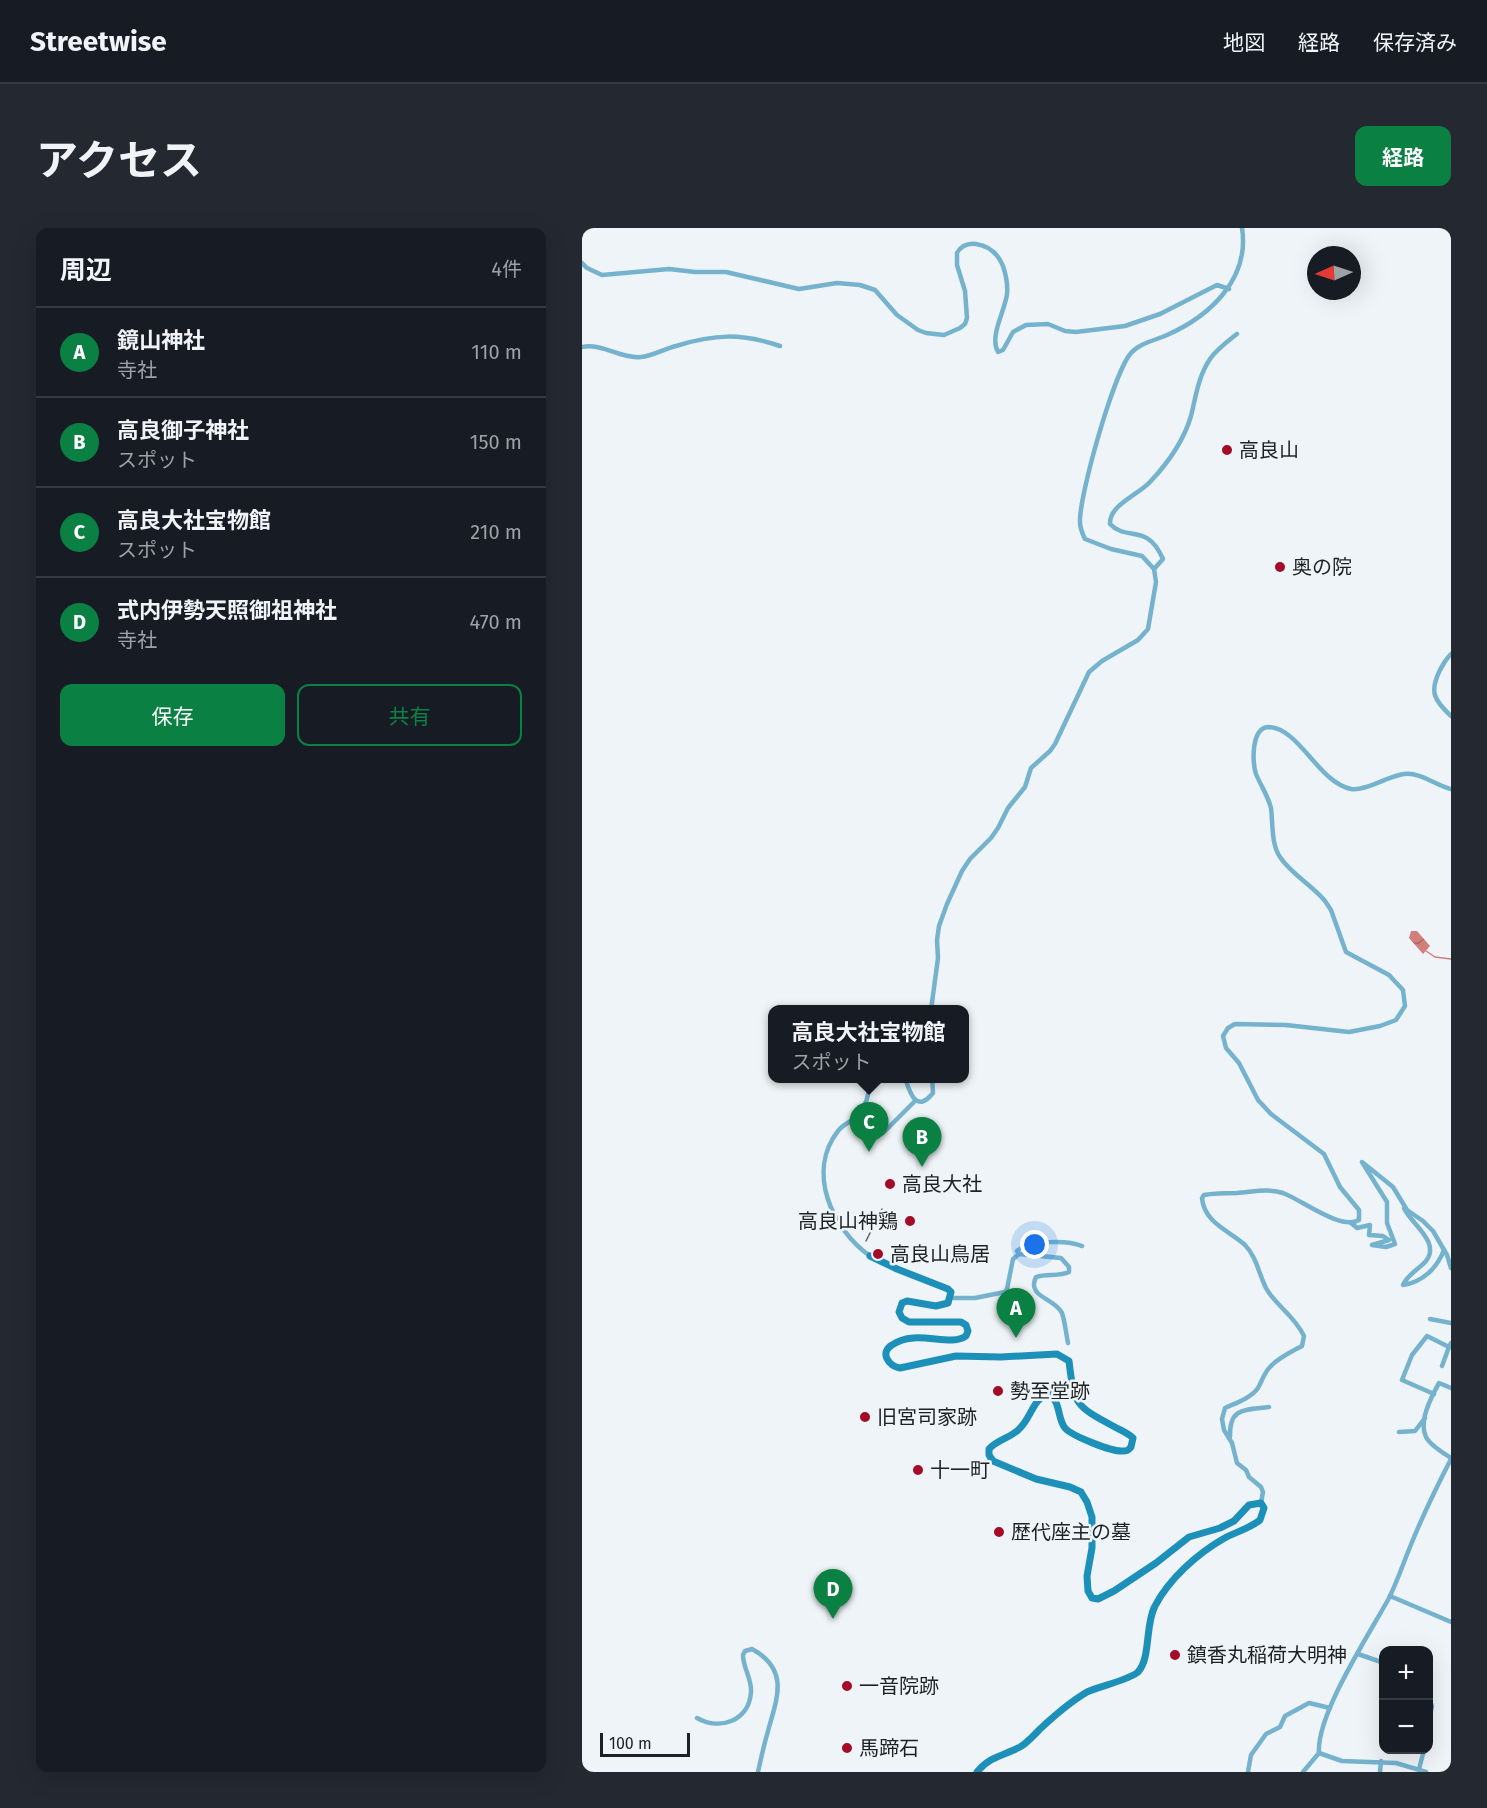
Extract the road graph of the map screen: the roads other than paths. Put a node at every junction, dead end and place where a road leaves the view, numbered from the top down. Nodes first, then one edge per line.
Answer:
1 (1242, 228) edge
2 (582, 263) edge
3 (1229, 289) junction
4 (1237, 334) dead end
5 (780, 346) dead end
6 (582, 347) edge
7 (1155, 569) junction
8 (1451, 654) edge
9 (1451, 716) edge
10 (1451, 789) edge
11 (932, 1005) edge
12 (870, 1083) edge
13 (907, 1083) edge
14 (933, 1083) edge
15 (915, 1101) junction
16 (883, 1133) dead end
17 (1402, 1203) junction
18 (1360, 1218) junction
19 (1351, 1222) junction
20 (1370, 1225) junction
21 (1082, 1246) dead end
22 (1444, 1250) junction
23 (1019, 1254) junction
24 (870, 1256) joint
25 (1451, 1268) edge
26 (951, 1298) junction
27 (1431, 1319) dead end
28 (1451, 1323) edge
29 (1068, 1342) dead end
30 (1450, 1345) edge
31 (1442, 1366) dead end
32 (1451, 1388) edge
33 (1434, 1394) junction
34 (1269, 1407) dead end
35 (1425, 1417) junction
36 (1399, 1432) dead end
37 (1230, 1437) junction
38 (1451, 1448) edge
39 (1450, 1457) edge
40 (1261, 1503) junction
41 (1390, 1596) junction
42 (1451, 1622) edge
43 (1358, 1654) junction
44 (1379, 1662) edge
45 (1330, 1708) junction
46 (698, 1718) dead end
47 (1319, 1753) junction
48 (1423, 1754) edge
49 (1381, 1761) junction
50 (1419, 1769) junction
51 (758, 1772) edge
52 (977, 1772) edge
53 (1248, 1772) edge
54 (1303, 1772) edge
55 (1380, 1772) edge
56 (1426, 1772) edge

1 - 3 street
2 - 3 street
3 - 7 street
4 - 7 street
5 - 6 street
7 - 11 street
8 - 9 street
10 - 18 street
12 - 24 street
13 - 15 street
14 - 15 street
15 - 16 street
17 - 20 street
17 - 22 street
17 - 22 street
18 - 19 street
18 - 20 street
19 - 20 street
19 - 37 street
21 - 23 street
22 - 25 street
23 - 26 street
23 - 29 street
24 - 26 main road
26 - 40 main road
27 - 28 street
30 - 31 street
30 - 33 street
32 - 33 street
33 - 35 street
34 - 37 street
35 - 36 street
35 - 39 street
37 - 40 street
38 - 39 street
39 - 41 street
40 - 52 main road
41 - 42 street
41 - 43 street
43 - 44 street
43 - 45 street
45 - 47 street
45 - 53 street
46 - 51 street
47 - 49 street
47 - 54 street
48 - 50 street
49 - 50 street
49 - 55 street
50 - 56 street

